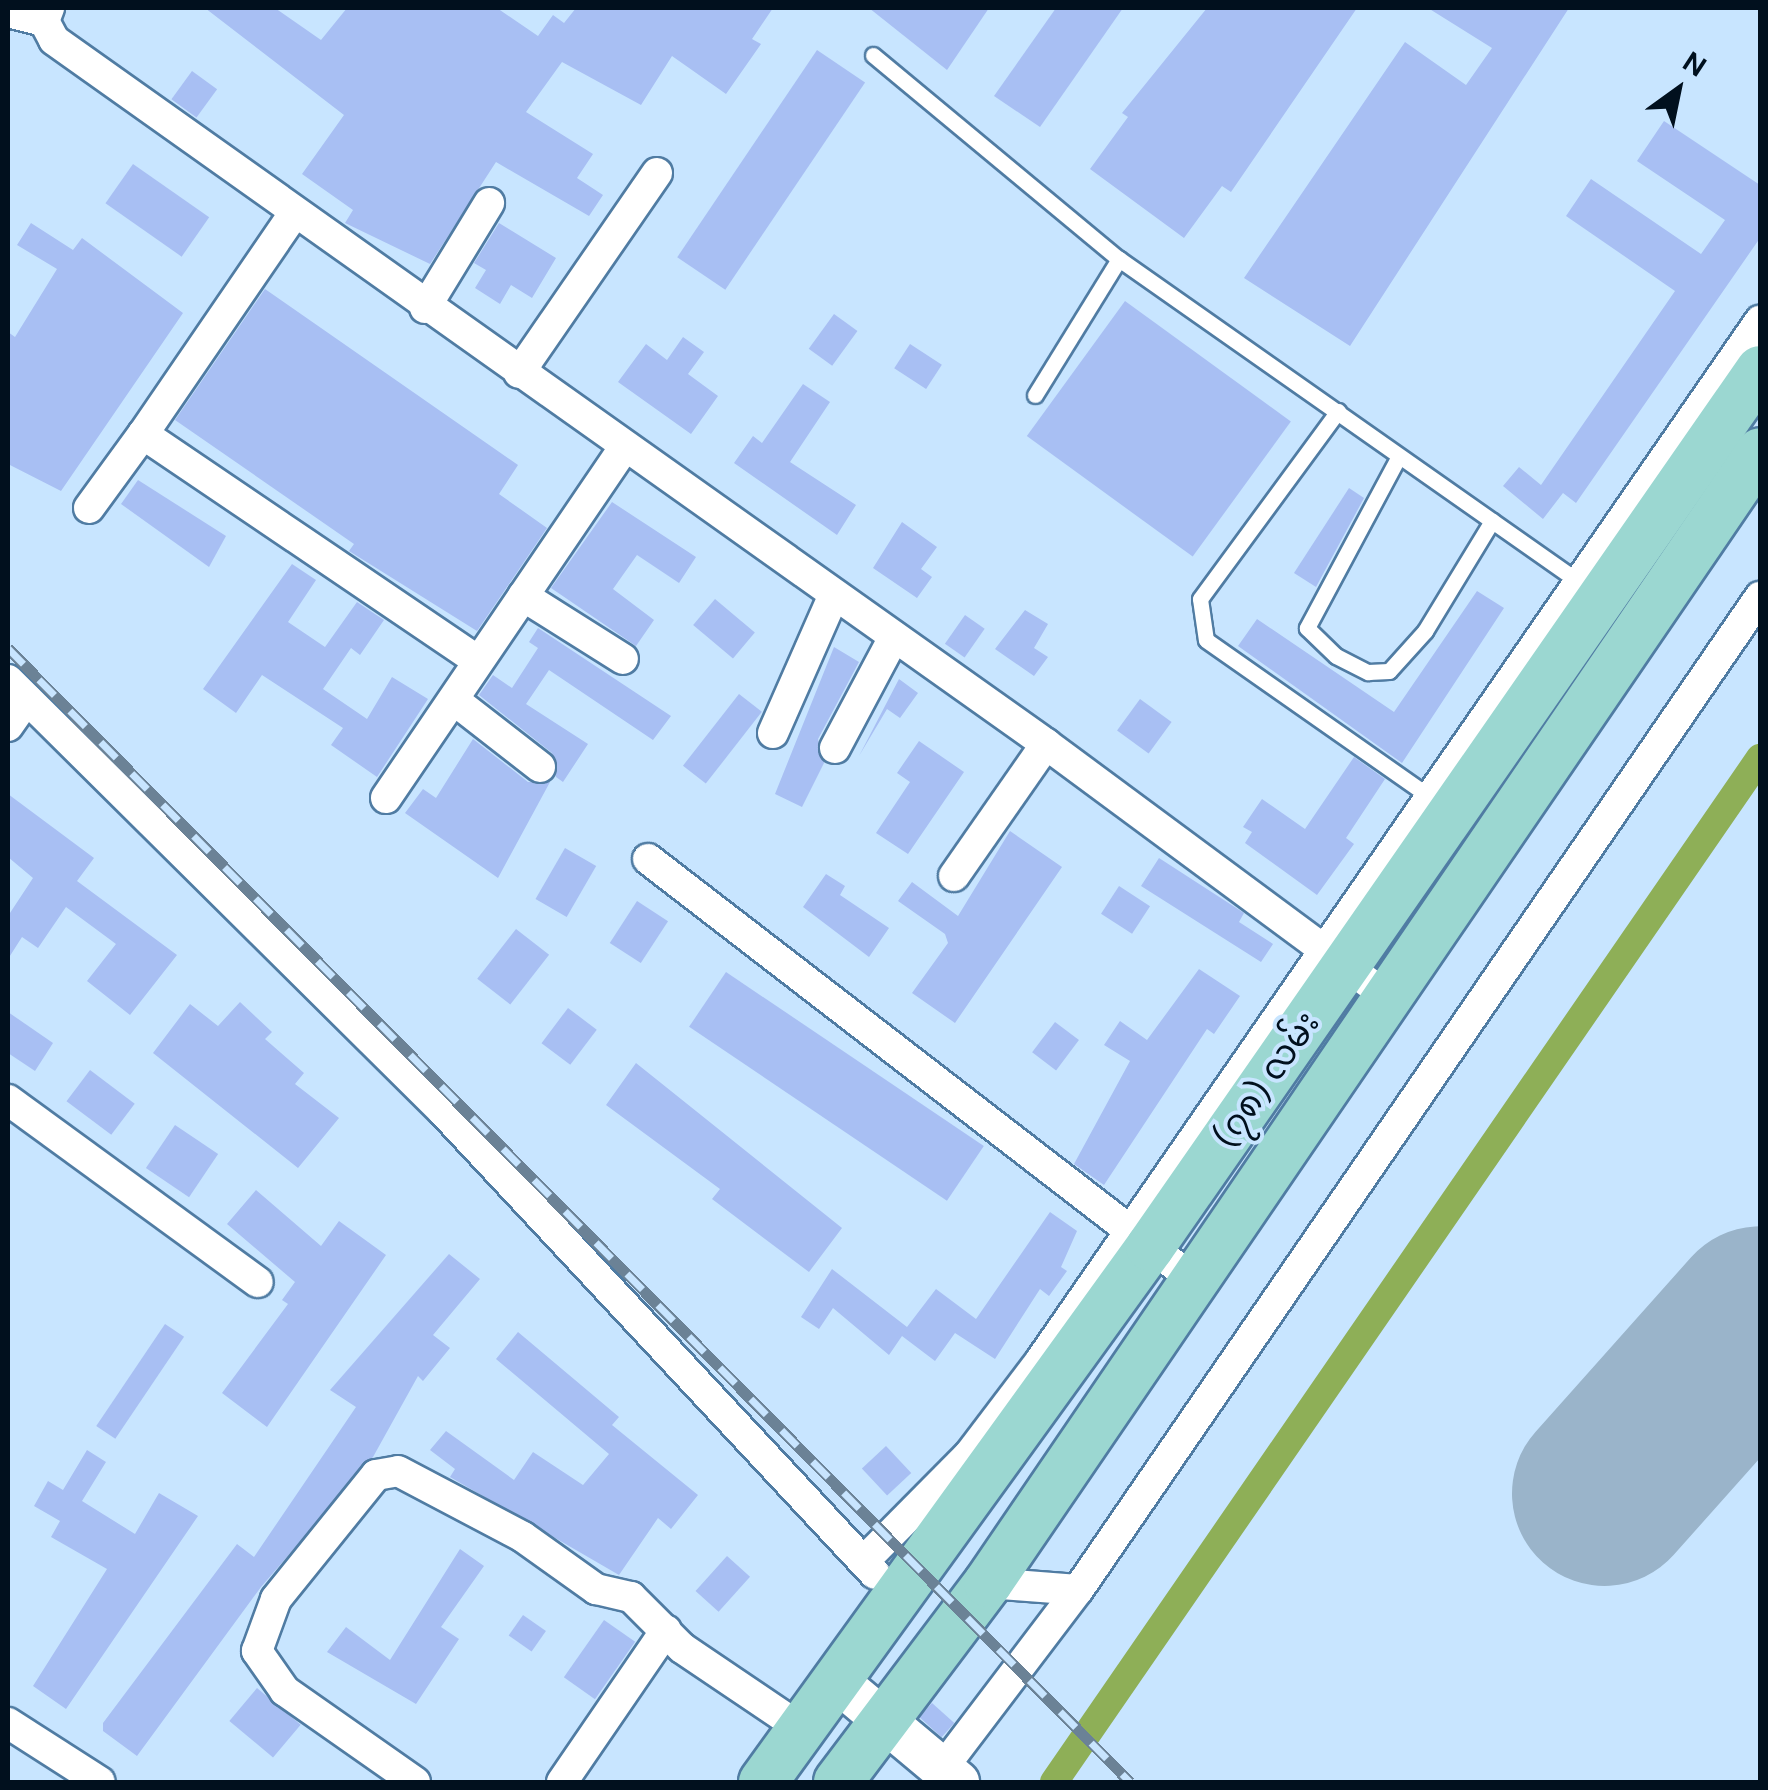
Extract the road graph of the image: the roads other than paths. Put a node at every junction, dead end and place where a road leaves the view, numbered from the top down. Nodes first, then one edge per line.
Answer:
1 (8, 12) edge
2 (46, 14) edge
3 (872, 55) dead end
4 (657, 173) dead end
5 (490, 203) dead end
6 (293, 215) junction
7 (1119, 259) junction
8 (426, 308) junction
9 (1760, 321) edge
10 (1760, 370) edge
11 (519, 374) junction
12 (1035, 395) dead end
13 (1338, 411) junction
14 (143, 434) junction
15 (625, 446) junction
16 (1760, 452) edge
17 (1398, 458) junction
18 (89, 508) dead end
19 (1492, 521) junction
20 (834, 594) junction
21 (523, 596) junction
22 (1760, 597) edge
23 (1613, 606) junction
24 (894, 637) junction
25 (623, 659) dead end
26 (478, 661) junction
27 (17, 690) edge
28 (454, 700) junction
29 (8, 726) edge
30 (772, 733) dead end
31 (1046, 744) junction
32 (835, 748) dead end
33 (540, 768) dead end
34 (386, 798) dead end
35 (1444, 805) junction
36 (648, 859) dead end
37 (954, 876) dead end
38 (1336, 957) junction
39 (1388, 997) junction
40 (8, 1100) edge
41 (1138, 1238) junction
42 (1194, 1280) junction
43 (258, 1282) dead end
44 (866, 1558) junction
45 (988, 1582) junction
46 (1078, 1590) junction
47 (893, 1602) junction
48 (666, 1630) junction
49 (836, 1682) junction
50 (884, 1719) junction
51 (8, 1723) edge
52 (802, 1729) junction
53 (950, 1776) edge
54 (100, 1782) edge
55 (415, 1782) edge
56 (562, 1782) edge
57 (764, 1782) edge
58 (838, 1782) edge

1 - 2 street
2 - 6 street
3 - 7 lane
4 - 11 street
5 - 8 street
6 - 8 street
6 - 14 street
7 - 12 lane
7 - 13 lane
8 - 11 street
9 - 23 street
10 - 23 main road, (၇၈) လမ်း
11 - 15 street
13 - 17 lane
13 - 35 lane
14 - 18 street
14 - 26 street
15 - 20 street
15 - 21 street
16 - 23 main road, (၇၈) လမ်း
17 - 19 lane
17 - 19 lane
19 - 23 lane
20 - 24 street
20 - 30 street
21 - 25 street
21 - 26 street
22 - 46 street
23 - 35 main road, (၇၈) လမ်း
23 - 39 main road, (၇၈) လမ်း
24 - 31 street
24 - 32 street
26 - 28 street
27 - 29 street
27 - 44 street
28 - 33 street
28 - 34 street
31 - 37 street
31 - 38 street
35 - 38 main road, (၇၈) လမ်း
36 - 41 street
38 - 39 street
38 - 41 main road, (၇၈) လမ်း
39 - 42 main road, (၇၈) လမ်း
40 - 43 street
41 - 42 street
41 - 44 street
41 - 47 main road, (၇၈) လမ်း
42 - 45 main road, (၇၈) လမ်း
44 - 47 street
45 - 46 street
45 - 50 main road, (၇၈) လမ်း
46 - 53 street
47 - 49 main road, (၇၈) လမ်း
48 - 52 street
48 - 55 street
48 - 56 street
49 - 50 main road
49 - 52 main road, (၇၈) လမ်း
50 - 53 main road
50 - 58 main road, (၇၈) လမ်း
51 - 54 street
52 - 57 main road, (၇၈) လမ်း

